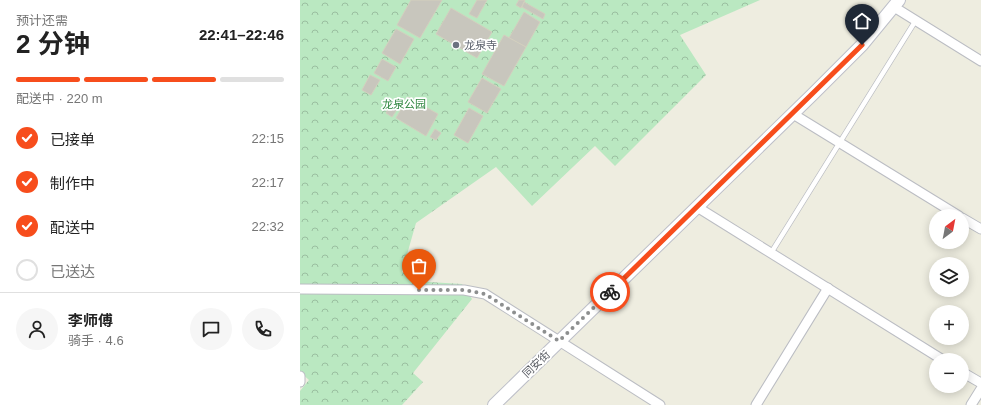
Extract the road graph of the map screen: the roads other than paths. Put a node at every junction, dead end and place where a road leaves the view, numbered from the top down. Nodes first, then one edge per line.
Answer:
1 (896, 3) edge
2 (916, 20) junction
3 (981, 61) edge
4 (793, 114) junction
5 (840, 142) junction
6 (697, 208) junction
7 (948, 209) edge
8 (969, 222) edge
9 (981, 229) edge
10 (771, 253) junction
11 (828, 288) junction
12 (300, 289) edge
13 (559, 341) junction
14 (932, 353) edge
15 (300, 376) edge
16 (969, 376) edge
17 (300, 382) edge
18 (981, 383) edge
19 (981, 389) edge
20 (494, 405) edge
21 (660, 405) edge
22 (756, 405) edge
23 (971, 405) edge

1 - 2 street
1 - 4 main road, 同安街
2 - 3 street
2 - 5 lane
4 - 5 street
4 - 6 main road, 同安街
5 - 7 street
5 - 10 lane
6 - 10 street
6 - 13 main road, 同安街
8 - 9 street
10 - 11 street
11 - 14 street
11 - 22 street
12 - 13 street
13 - 20 main road, 同安街
13 - 21 street
15 - 17 street
16 - 18 street
19 - 23 street

